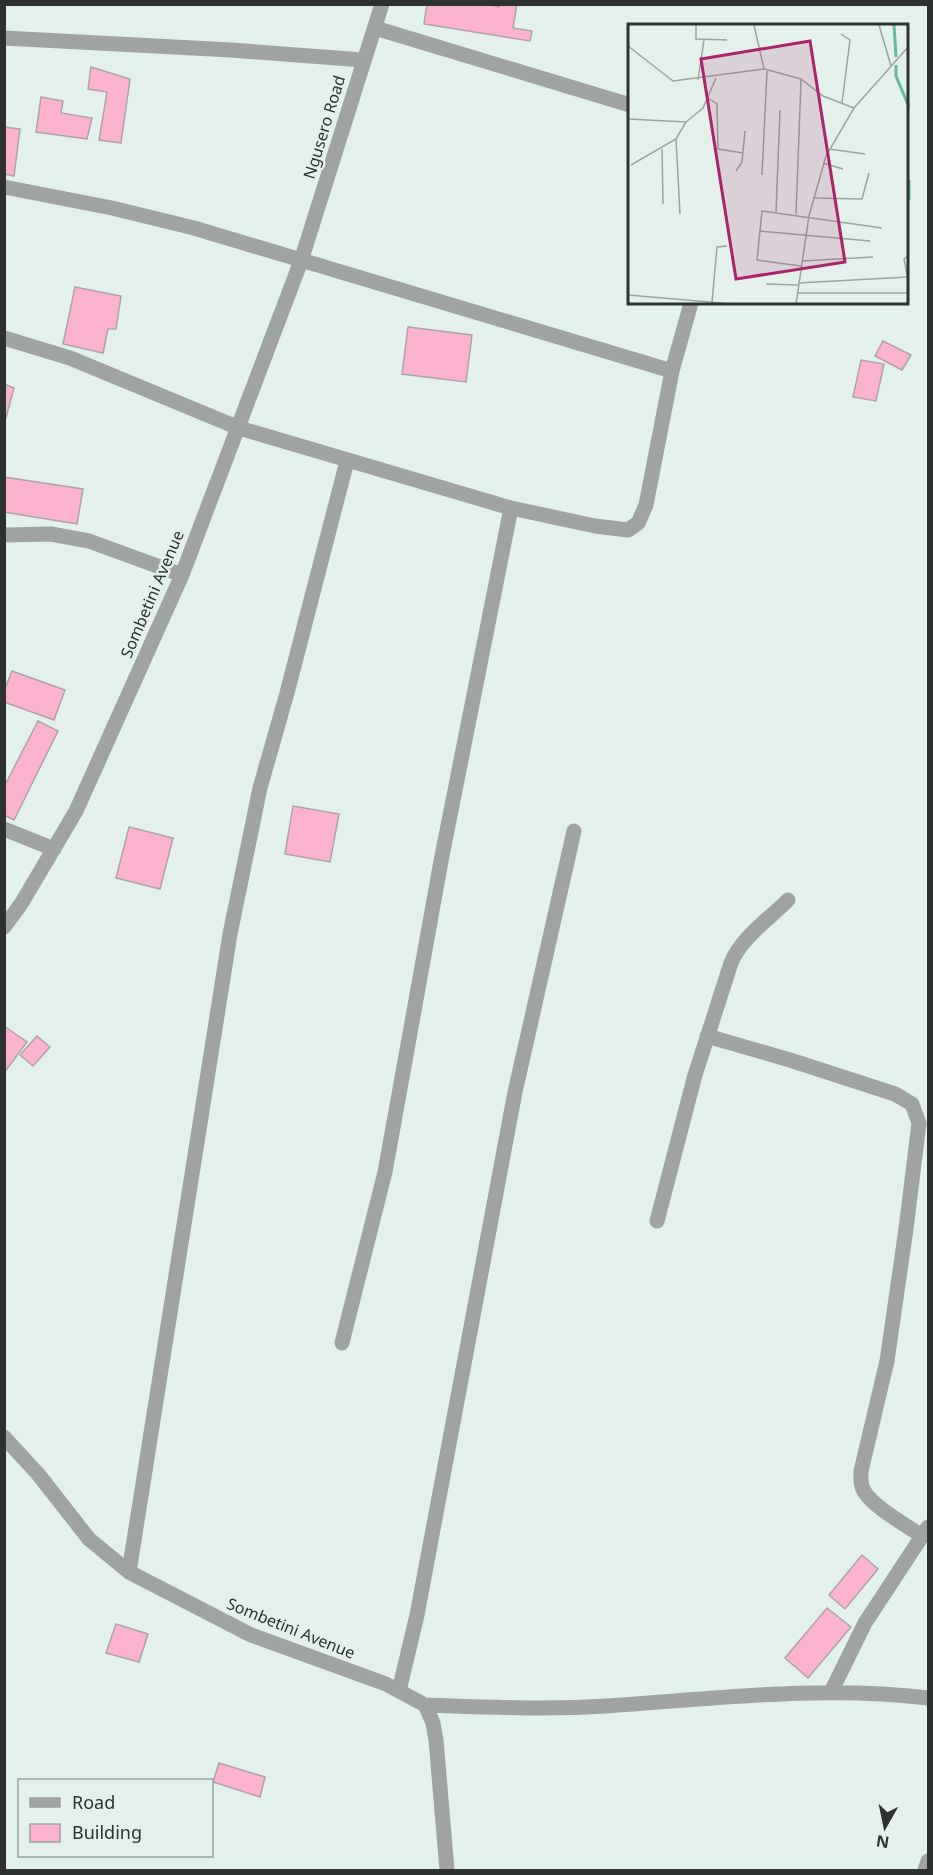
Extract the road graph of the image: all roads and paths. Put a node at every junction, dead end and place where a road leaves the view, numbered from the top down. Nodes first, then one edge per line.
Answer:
1 (382, 4) edge
2 (375, 28) junction
3 (4, 38) edge
4 (363, 60) junction
5 (628, 104) edge
6 (4, 187) edge
7 (301, 261) junction
8 (691, 304) edge
9 (4, 338) edge
10 (672, 371) junction
11 (239, 428) junction
12 (347, 461) junction
13 (511, 508) junction
14 (4, 535) edge
15 (182, 575) junction
16 (4, 829) edge
17 (574, 831) dead end
18 (54, 849) junction
19 (788, 900) dead end
20 (4, 927) edge
21 (707, 1036) junction
22 (657, 1221) dead end
23 (342, 1342) dead end
24 (4, 1437) edge
25 (926, 1532) edge
26 (129, 1572) junction
27 (399, 1691) junction
28 (831, 1692) junction
29 (928, 1698) edge
30 (425, 1705) junction
31 (928, 1861) edge
32 (447, 1870) edge
33 (925, 1870) edge

1 - 2 street, Ngusero Road
2 - 4 street, Ngusero Road
2 - 5 street
3 - 4 street
4 - 7 street, Ngusero Road
6 - 7 street
7 - 10 street
7 - 11 street, Sombetini Avenue
8 - 10 street
9 - 11 street
10 - 13 street
11 - 12 street
11 - 15 street, Sombetini Avenue
12 - 13 street
12 - 26 street
13 - 23 street
14 - 15 street
15 - 18 street, Sombetini Avenue
16 - 18 street
17 - 27 street
18 - 20 street, Sombetini Avenue
19 - 21 street
21 - 22 street
21 - 25 street
24 - 26 street, Sombetini Avenue
25 - 28 street
26 - 27 street, Sombetini Avenue
27 - 30 street, Sombetini Avenue
28 - 29 street
28 - 30 street
30 - 32 street
31 - 33 street

